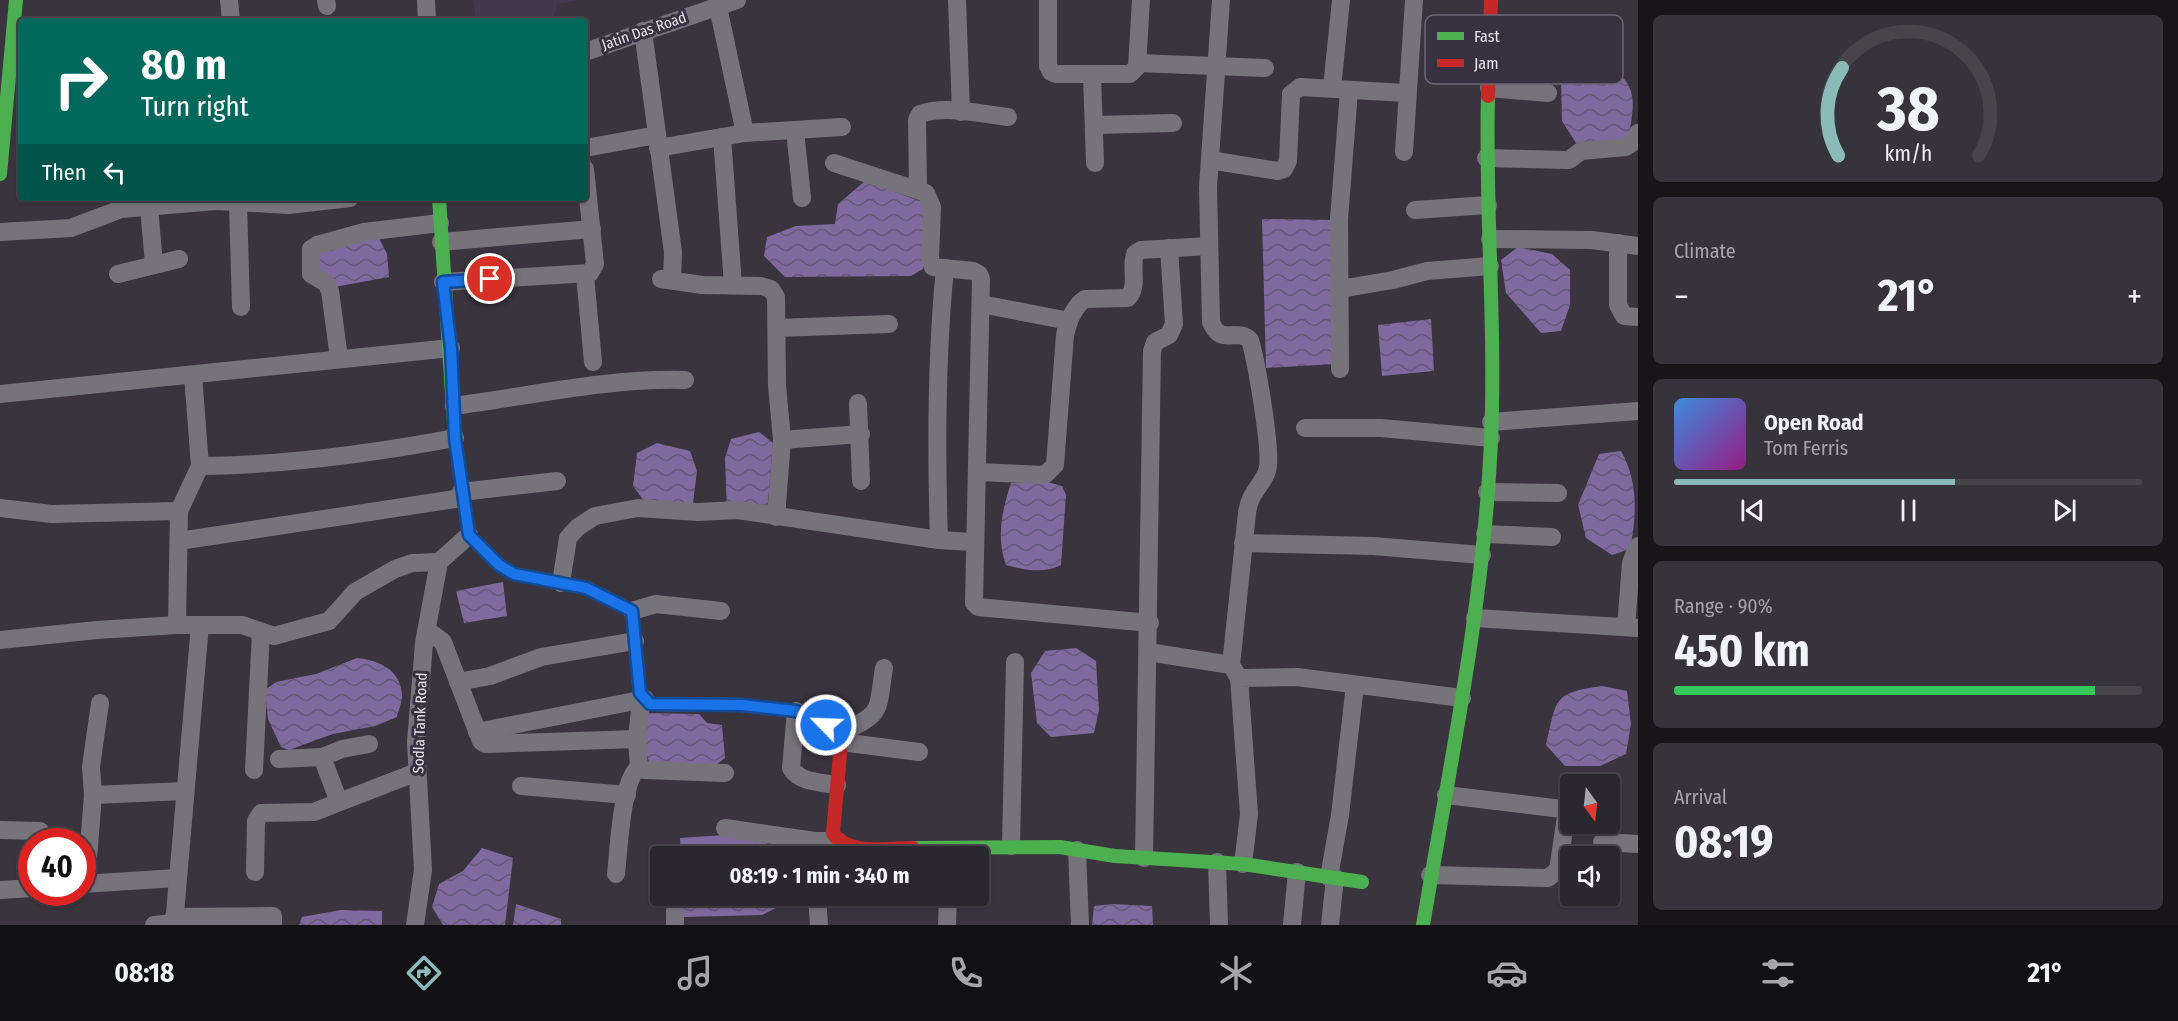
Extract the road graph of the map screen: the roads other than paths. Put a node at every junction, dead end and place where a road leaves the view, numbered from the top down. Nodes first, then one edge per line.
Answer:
1 (15, 0) edge
2 (229, 0) edge
3 (426, 0) edge
4 (737, 0) edge
5 (957, 0) edge
6 (1048, 0) edge
7 (1141, 0) edge
8 (1221, 0) edge
9 (1341, 0) edge
10 (1414, 0) edge
11 (1491, 0) edge
12 (718, 7) junction
13 (1491, 15) edge
14 (231, 18) edge
15 (427, 18) edge
16 (17, 28) edge
17 (643, 31) junction
18 (588, 51) edge
19 (1138, 63) junction
20 (1218, 68) junction
21 (1265, 68) dead end
22 (1092, 75) junction
23 (1489, 84) edge
24 (1489, 88) junction
25 (1340, 89) junction
26 (1406, 93) junction
27 (1548, 93) dead end
28 (961, 112) junction
29 (3, 114) edge
30 (1008, 117) dead end
31 (1173, 123) dead end
32 (1094, 126) junction
33 (842, 127) dead end
34 (795, 130) junction
35 (745, 133) junction
36 (1638, 133) edge
37 (13, 134) edge
38 (722, 137) junction
39 (658, 142) junction
40 (588, 148) edge
41 (1404, 152) dead end
42 (1486, 158) junction
43 (1210, 160) junction
44 (834, 163) dead end
45 (1095, 163) dead end
46 (0, 174) edge
47 (918, 189) junction
48 (588, 195) edge
49 (802, 198) dead end
50 (278, 201) edge
51 (439, 201) edge
52 (171, 202) edge
53 (238, 203) junction
54 (144, 204) edge
55 (1488, 205) junction
56 (1414, 210) dead end
57 (440, 223) junction
58 (592, 229) junction
59 (0, 232) edge
60 (1490, 239) junction
61 (441, 242) junction
62 (1618, 243) junction
63 (1209, 246) junction
64 (1638, 246) edge
65 (1169, 248) junction
66 (179, 259) dead end
67 (154, 264) junction
68 (1490, 266) junction
69 (945, 268) junction
70 (118, 274) dead end
71 (585, 275) junction
72 (443, 282) junction
73 (733, 285) junction
74 (1340, 290) junction
75 (981, 304) junction
76 (241, 307) dead end
77 (1638, 317) edge
78 (1069, 321) junction
79 (889, 324) dead end
80 (777, 328) junction
81 (451, 348) junction
82 (339, 358) junction
83 (593, 362) dead end
84 (1340, 369) dead end
85 (193, 375) junction
86 (685, 380) dead end
87 (0, 393) edge
88 (858, 403) dead end
89 (454, 406) junction
90 (1638, 411) edge
91 (1305, 428) dead end
92 (1491, 430) junction
93 (861, 434) junction
94 (455, 438) junction
95 (782, 440) junction
96 (200, 465) junction
97 (977, 472) junction
98 (557, 481) dead end
99 (861, 481) dead end
100 (1487, 492) junction
101 (1558, 493) dead end
102 (462, 495) junction
103 (0, 508) edge
104 (179, 511) junction
105 (776, 517) junction
106 (1485, 534) junction
107 (469, 535) junction
108 (1552, 537) dead end
109 (939, 540) junction
110 (179, 541) junction
111 (973, 542) junction
112 (1243, 543) junction
113 (1638, 546) edge
114 (1482, 555) junction
115 (439, 562) junction
116 (561, 583) junction
117 (632, 611) junction
118 (721, 611) dead end
119 (1475, 618) junction
120 (1150, 623) junction
121 (177, 625) junction
122 (200, 625) junction
123 (1632, 627) edge
124 (426, 630) junction
125 (261, 632) junction
126 (0, 640) edge
127 (635, 642) junction
128 (1149, 652) junction
129 (1015, 662) dead end
130 (885, 668) dead end
131 (1235, 671) junction
132 (458, 682) junction
133 (1355, 685) junction
134 (1462, 698) junction
135 (643, 699) junction
136 (100, 703) dead end
137 (796, 711) junction
138 (477, 732) junction
139 (841, 737) junction
140 (637, 739) junction
141 (369, 744) dead end
142 (919, 752) dead end
143 (322, 757) junction
144 (279, 759) dead end
145 (639, 767) junction
146 (254, 770) dead end
147 (417, 772) junction
148 (725, 773) dead end
149 (837, 785) junction
150 (521, 786) dead end
151 (185, 791) junction
152 (93, 795) junction
153 (627, 795) junction
154 (1446, 795) junction
155 (339, 802) junction
156 (1560, 809) edge
157 (90, 828) edge
158 (724, 828) dead end
159 (0, 830) edge
160 (18, 830) edge
161 (1564, 834) edge
162 (838, 841) junction
163 (1602, 842) dead end
164 (1638, 844) edge
165 (803, 846) edge
166 (824, 846) edge
167 (853, 846) edge
168 (1011, 846) junction
169 (989, 848) edge
170 (1077, 850) junction
171 (1144, 858) junction
172 (1217, 862) junction
173 (1244, 864) junction
174 (255, 872) dead end
175 (1297, 872) junction
176 (616, 874) dead end
177 (1430, 874) junction
178 (177, 878) junction
179 (1332, 878) junction
180 (1362, 882) dead end
181 (96, 883) edge
182 (18, 889) edge
183 (0, 890) edge
184 (818, 906) edge
185 (948, 906) edge
186 (174, 922) edge
187 (154, 925) edge
188 (273, 925) edge
189 (415, 925) edge
190 (819, 925) edge
191 (947, 925) edge
192 (1080, 925) edge
193 (1219, 925) edge
194 (1292, 925) edge
195 (1330, 925) edge
196 (1423, 925) edge

1 - 16 street
2 - 14 street
3 - 15 street
4 - 12 street, Jatin Das Road
5 - 28 street
6 - 22 street
7 - 19 street
8 - 20 street
9 - 25 street
10 - 26 street
11 - 13 street
12 - 17 street, Jatin Das Road
12 - 35 street
16 - 29 street
17 - 18 street, Jatin Das Road
17 - 39 street
19 - 20 street
19 - 22 street
20 - 21 street
20 - 43 street
22 - 32 street
23 - 24 street
24 - 27 street
24 - 42 street
25 - 26 street
25 - 43 street
25 - 74 street
26 - 41 street
28 - 30 street
28 - 47 street
29 - 37 street
31 - 32 street
32 - 45 street
33 - 34 street
34 - 35 street
34 - 49 street
35 - 38 street
36 - 42 street
37 - 46 street
38 - 39 street
38 - 73 street
39 - 40 street
39 - 73 street
42 - 55 street
43 - 63 street
44 - 47 street
47 - 69 street
48 - 58 street
50 - 53 street
51 - 57 street
52 - 53 street
52 - 54 street
53 - 76 street
54 - 59 street
54 - 67 street
55 - 56 street
55 - 60 street
57 - 61 street
57 - 82 street
58 - 61 street
58 - 71 street
60 - 62 street
60 - 68 street
61 - 72 street
62 - 64 street
62 - 77 street
63 - 65 street
63 - 112 street
65 - 78 street
65 - 120 street
66 - 67 street
67 - 70 street
68 - 74 street
68 - 92 street
69 - 75 street
69 - 109 street
71 - 72 street
71 - 83 street
72 - 81 street
73 - 80 street
74 - 84 street
75 - 78 street
75 - 97 street
78 - 97 street
79 - 80 street
80 - 95 street
81 - 82 street
81 - 89 street
82 - 85 street
85 - 87 street
85 - 96 street
86 - 89 street
88 - 93 street
89 - 94 street
90 - 92 street
91 - 92 street
92 - 100 street
93 - 95 street
93 - 99 street
94 - 96 street
94 - 102 street
95 - 105 street
96 - 104 street
97 - 111 street
98 - 102 street
100 - 101 street
100 - 106 street
102 - 107 street
102 - 110 street
103 - 104 street
104 - 110 street
105 - 109 street
105 - 116 street
106 - 108 street
106 - 114 street
107 - 115 street
107 - 116 street
109 - 111 street
110 - 121 street
111 - 120 street
112 - 114 street
112 - 131 street
113 - 123 street
114 - 119 street
115 - 124 street, Sodla Tank Road
115 - 125 street
116 - 117 street
117 - 118 street
117 - 127 street
119 - 123 street
119 - 134 street
120 - 128 street
121 - 122 street
121 - 126 street
122 - 125 street
122 - 151 street
124 - 132 street
124 - 147 street, Sodla Tank Road
125 - 146 street
127 - 132 street
127 - 135 street
128 - 131 street
128 - 171 street
129 - 168 street
130 - 139 street
131 - 133 street
131 - 173 street
132 - 138 street
133 - 134 street
133 - 179 street
134 - 154 street
135 - 137 street
135 - 138 street
135 - 140 street
136 - 152 street
137 - 139 street
137 - 149 street
138 - 140 street
139 - 142 street
139 - 149 street
140 - 145 street
141 - 143 street
143 - 144 street
143 - 155 street
145 - 148 street
145 - 153 street
147 - 155 street
147 - 189 street, Sodla Tank Road
149 - 162 street
150 - 153 street
151 - 152 street
151 - 178 street
152 - 157 street
153 - 176 street
154 - 156 street
154 - 177 street
155 - 174 street
158 - 165 street
159 - 160 street
161 - 177 street
162 - 166 street
162 - 167 street
163 - 164 street
168 - 169 street
168 - 170 street
170 - 171 street
170 - 192 street
171 - 172 street
172 - 173 street
172 - 193 street
173 - 175 street
175 - 179 street
175 - 194 street
177 - 196 street
178 - 181 street
178 - 186 street
179 - 180 street
179 - 195 street
182 - 183 street
184 - 190 street
185 - 191 street
186 - 187 street
186 - 188 street

